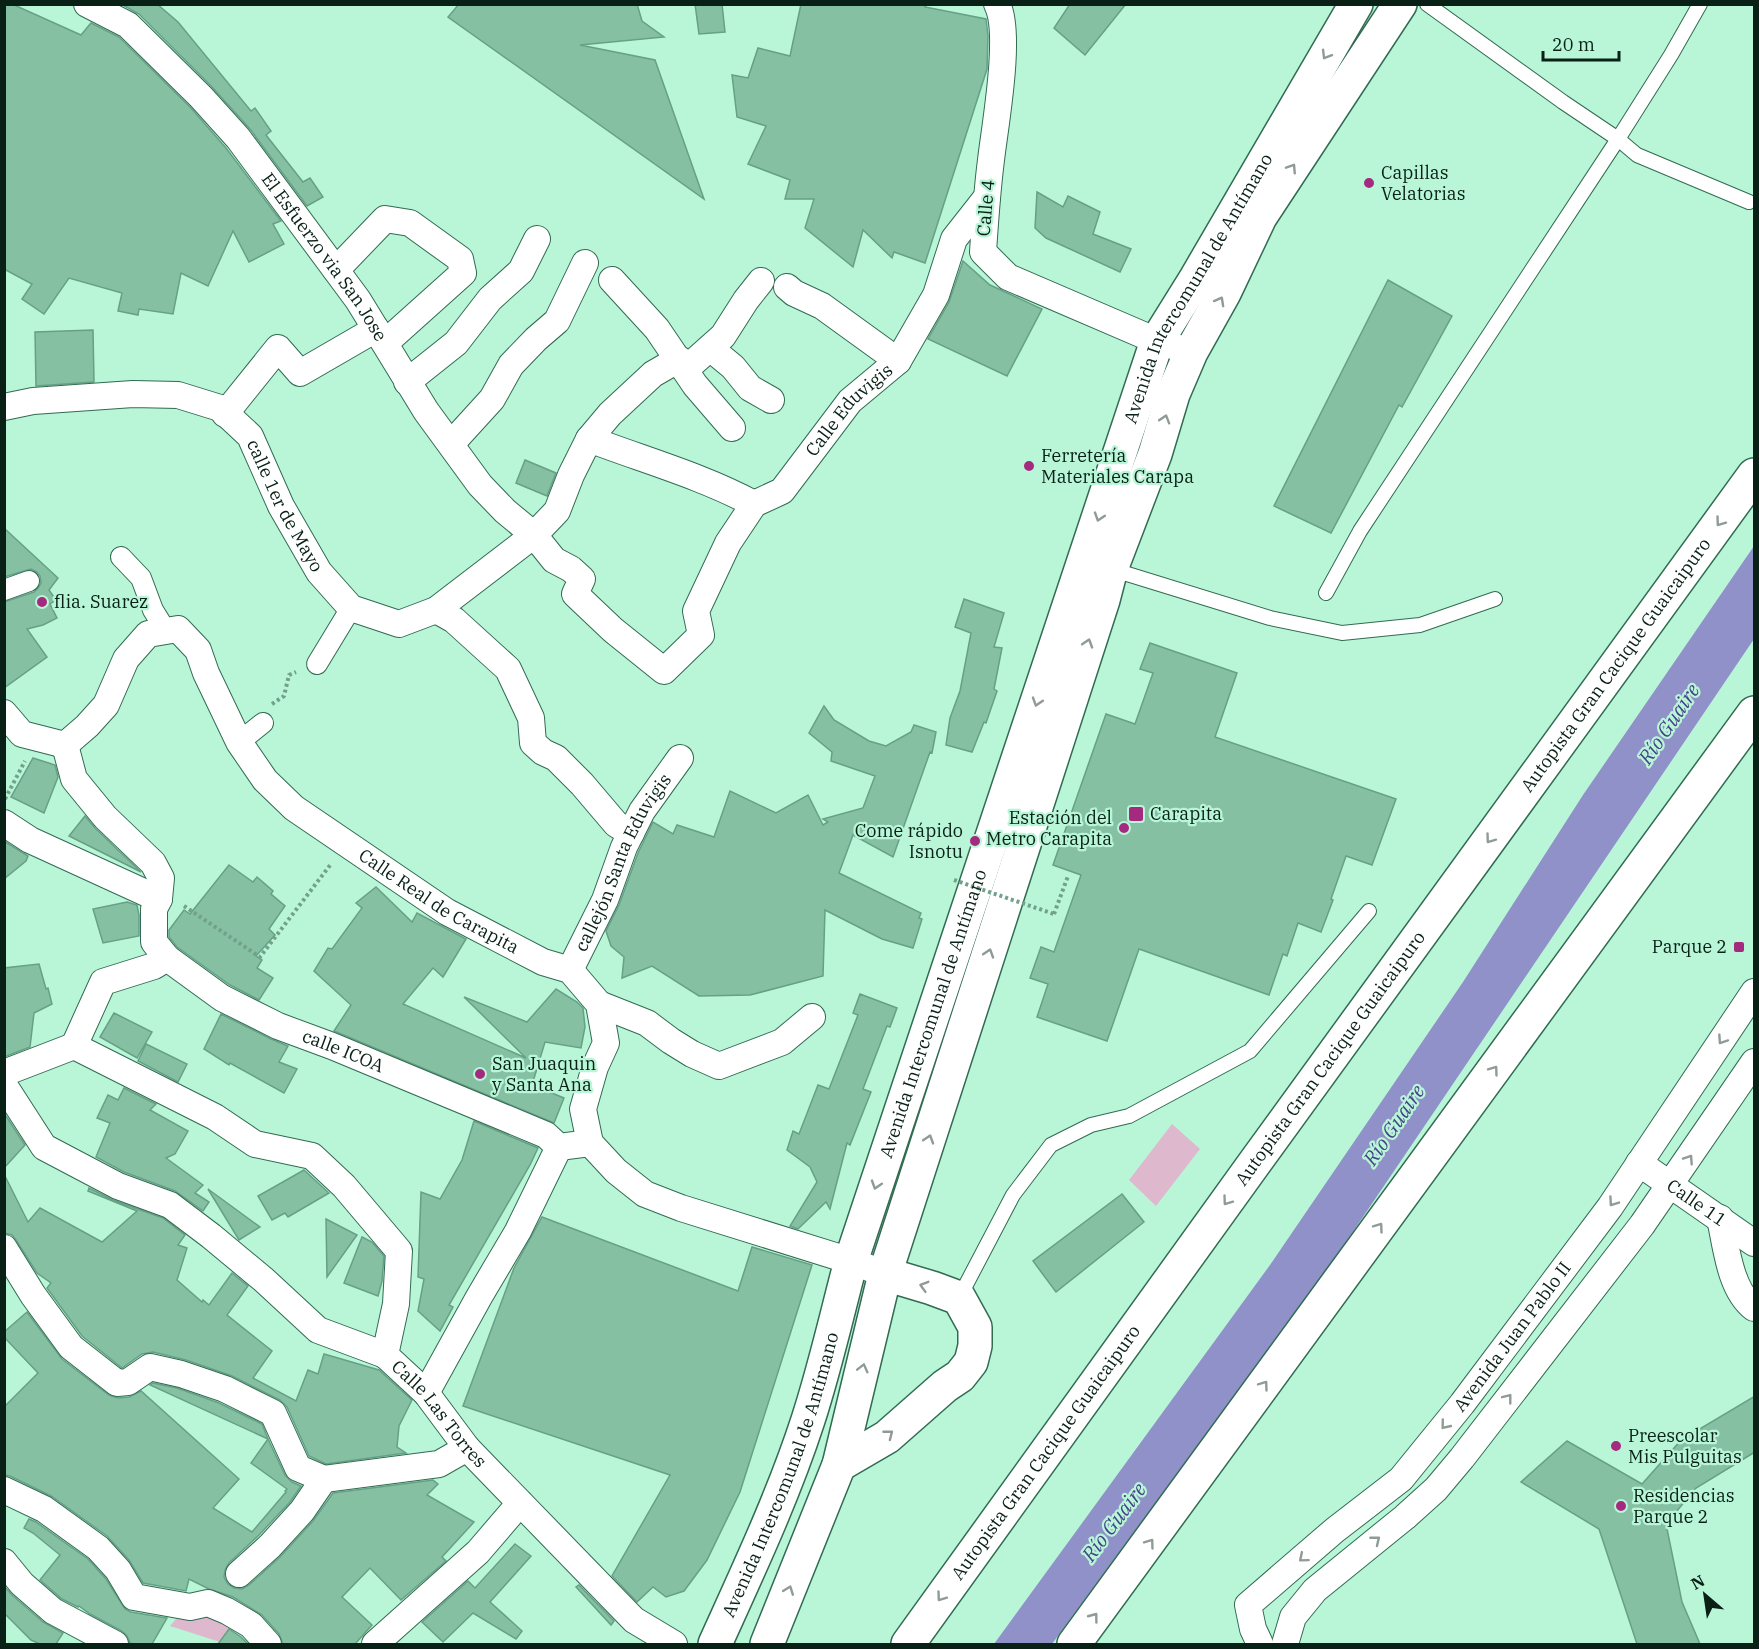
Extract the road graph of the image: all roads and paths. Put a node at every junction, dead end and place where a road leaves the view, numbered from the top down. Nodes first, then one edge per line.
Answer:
1 (87, 4) edge
2 (997, 4) edge
3 (1356, 4) edge
4 (1400, 4) edge
5 (1427, 4) edge
6 (1700, 4) edge
7 (1618, 139) junction
8 (987, 197) junction
9 (1749, 202) dead end
10 (537, 239) dead end
11 (585, 263) dead end
12 (336, 270) junction
13 (612, 280) dead end
14 (761, 281) dead end
15 (787, 286) dead end
16 (381, 336) junction
17 (1157, 341) junction
18 (710, 348) junction
19 (1191, 352) junction
20 (898, 361) junction
21 (682, 364) junction
22 (406, 382) junction
23 (771, 400) dead end
24 (4, 406) edge
25 (225, 414) junction
26 (732, 428) dead end
27 (589, 439) junction
28 (451, 444) junction
29 (1755, 475) edge
30 (754, 504) junction
31 (534, 535) junction
32 (121, 557) dead end
33 (1111, 569) junction
34 (29, 581) dead end
35 (4, 590) edge
36 (1326, 593) dead end
37 (1495, 598) dead end
38 (351, 608) junction
39 (436, 610) junction
40 (166, 631) junction
41 (317, 664) joint
42 (4, 713) edge
43 (1755, 713) edge
44 (263, 723) joint
45 (38, 738) junction
46 (238, 742) junction
47 (65, 745) junction
48 (680, 758) dead end
49 (4, 800) edge
50 (4, 823) edge
51 (631, 832) junction
52 (326, 870) dead end
53 (1068, 876) dead end
54 (954, 880) dead end
55 (160, 895) junction
56 (1369, 911) dead end
57 (167, 958) junction
58 (570, 970) junction
59 (1755, 992) edge
60 (599, 1004) junction
61 (812, 1017) dead end
62 (74, 1046) junction
63 (1755, 1062) edge
64 (4, 1072) edge
65 (4, 1085) edge
66 (590, 1143) junction
67 (559, 1147) junction
68 (1639, 1163) junction
69 (1671, 1186) junction
70 (1720, 1218) junction
71 (1755, 1243) edge
72 (4, 1248) edge
73 (851, 1261) junction
74 (885, 1275) junction
75 (959, 1298) junction
76 (1755, 1308) edge
77 (385, 1355) junction
78 (426, 1393) junction
79 (467, 1448) junction
80 (839, 1465) junction
81 (324, 1479) junction
82 (4, 1490) edge
83 (520, 1503) junction
84 (4, 1562) edge
85 (239, 1574) dead end
86 (115, 1644) edge
87 (268, 1644) edge
88 (375, 1644) edge
89 (674, 1644) edge
90 (715, 1644) edge
91 (767, 1644) edge
92 (908, 1644) edge
93 (1074, 1644) edge
94 (1260, 1644) edge
95 (1285, 1644) edge

1 - 12 street, El Esfuerzo via San Jose
2 - 8 street, Calle 4
3 -> 17 main road, Avenida Intercomunal de Antímano
19 -> 4 main road, Avenida Intercomunal de Antímano
5 - 7 lane
6 - 7 lane
7 - 9 lane
7 - 36 lane
8 - 17 street, Calle 4
8 - 20 street, Calle Eduvigis
10 - 22 street
11 - 28 street
12 - 16 street, El Esfuerzo via San Jose
12 - 16 street
13 - 21 street
14 - 18 street, calle 1er de Mayo
15 - 20 street
16 - 22 street, El Esfuerzo via San Jose
16 - 25 street
17 - 19 street, Calle 4
17 -> 73 main road, Avenida Intercomunal de Antímano
18 - 21 street, calle 1er de Mayo
18 - 23 street
33 -> 19 main road, Avenida Intercomunal de Antímano
20 - 30 street, Calle Eduvigis
21 - 26 street
21 - 27 street, calle 1er de Mayo
22 - 28 street, El Esfuerzo via San Jose
24 - 25 street, calle 1er de Mayo
25 - 38 street, calle 1er de Mayo
27 - 30 street
27 - 31 street, calle 1er de Mayo
28 - 31 street, El Esfuerzo via San Jose
29 -> 92 main road, Autopista Gran Cacique Guaicaipuro
30 - 31 street, El Esfuerzo via San Jose
31 - 39 street, calle 1er de Mayo
32 - 40 street
33 - 37 lane
74 -> 33 main road, Avenida Intercomunal de Antímano
34 - 35 street
38 - 39 street, calle 1er de Mayo
38 - 41 street
39 - 51 street
40 - 46 street, Calle Real de Carapita
40 - 47 street
41 - 44 path
42 - 45 street
93 -> 43 main road
44 - 46 street
45 - 47 street
45 - 49 path
46 - 58 street, Calle Real de Carapita
47 - 55 street, calle ICOA
48 - 51 street, callejón Santa Eduvigis
50 - 55 street
51 - 58 street, callejón Santa Eduvigis
52 - 55 path
53 - 54 path, bridge
55 - 57 street, calle ICOA
56 - 75 lane
57 - 62 street
57 - 67 street, calle ICOA
58 - 60 street
59 -> 68 street, Avenida Juan Pablo II
60 - 61 street
60 - 66 street
62 - 64 street
62 - 77 street, Calle Las Torres
69 -> 63 street, Avenida Juan Pablo II
65 - 77 street
66 - 67 street
66 - 73 street
67 - 78 street
68 - 69 street, Calle 11
68 -> 94 street, Avenida Juan Pablo II
69 - 70 street, Calle 11
95 -> 69 street, Avenida Juan Pablo II
70 - 71 street, Calle 11
70 - 76 street
72 - 81 street
73 - 74 street
73 - 90 main road, Avenida Intercomunal de Antímano
75 -> 74 main road
80 -> 74 main road, Avenida Intercomunal de Antímano
80 -> 75 main road
77 - 78 street, Calle Las Torres
78 - 79 street, Calle Las Torres
79 - 81 street
79 - 83 street, Calle Las Torres
91 -> 80 main road, Avenida Intercomunal de Antímano
81 - 85 street
82 - 87 street
83 - 88 street
83 - 89 street, Calle Las Torres
84 - 86 street

